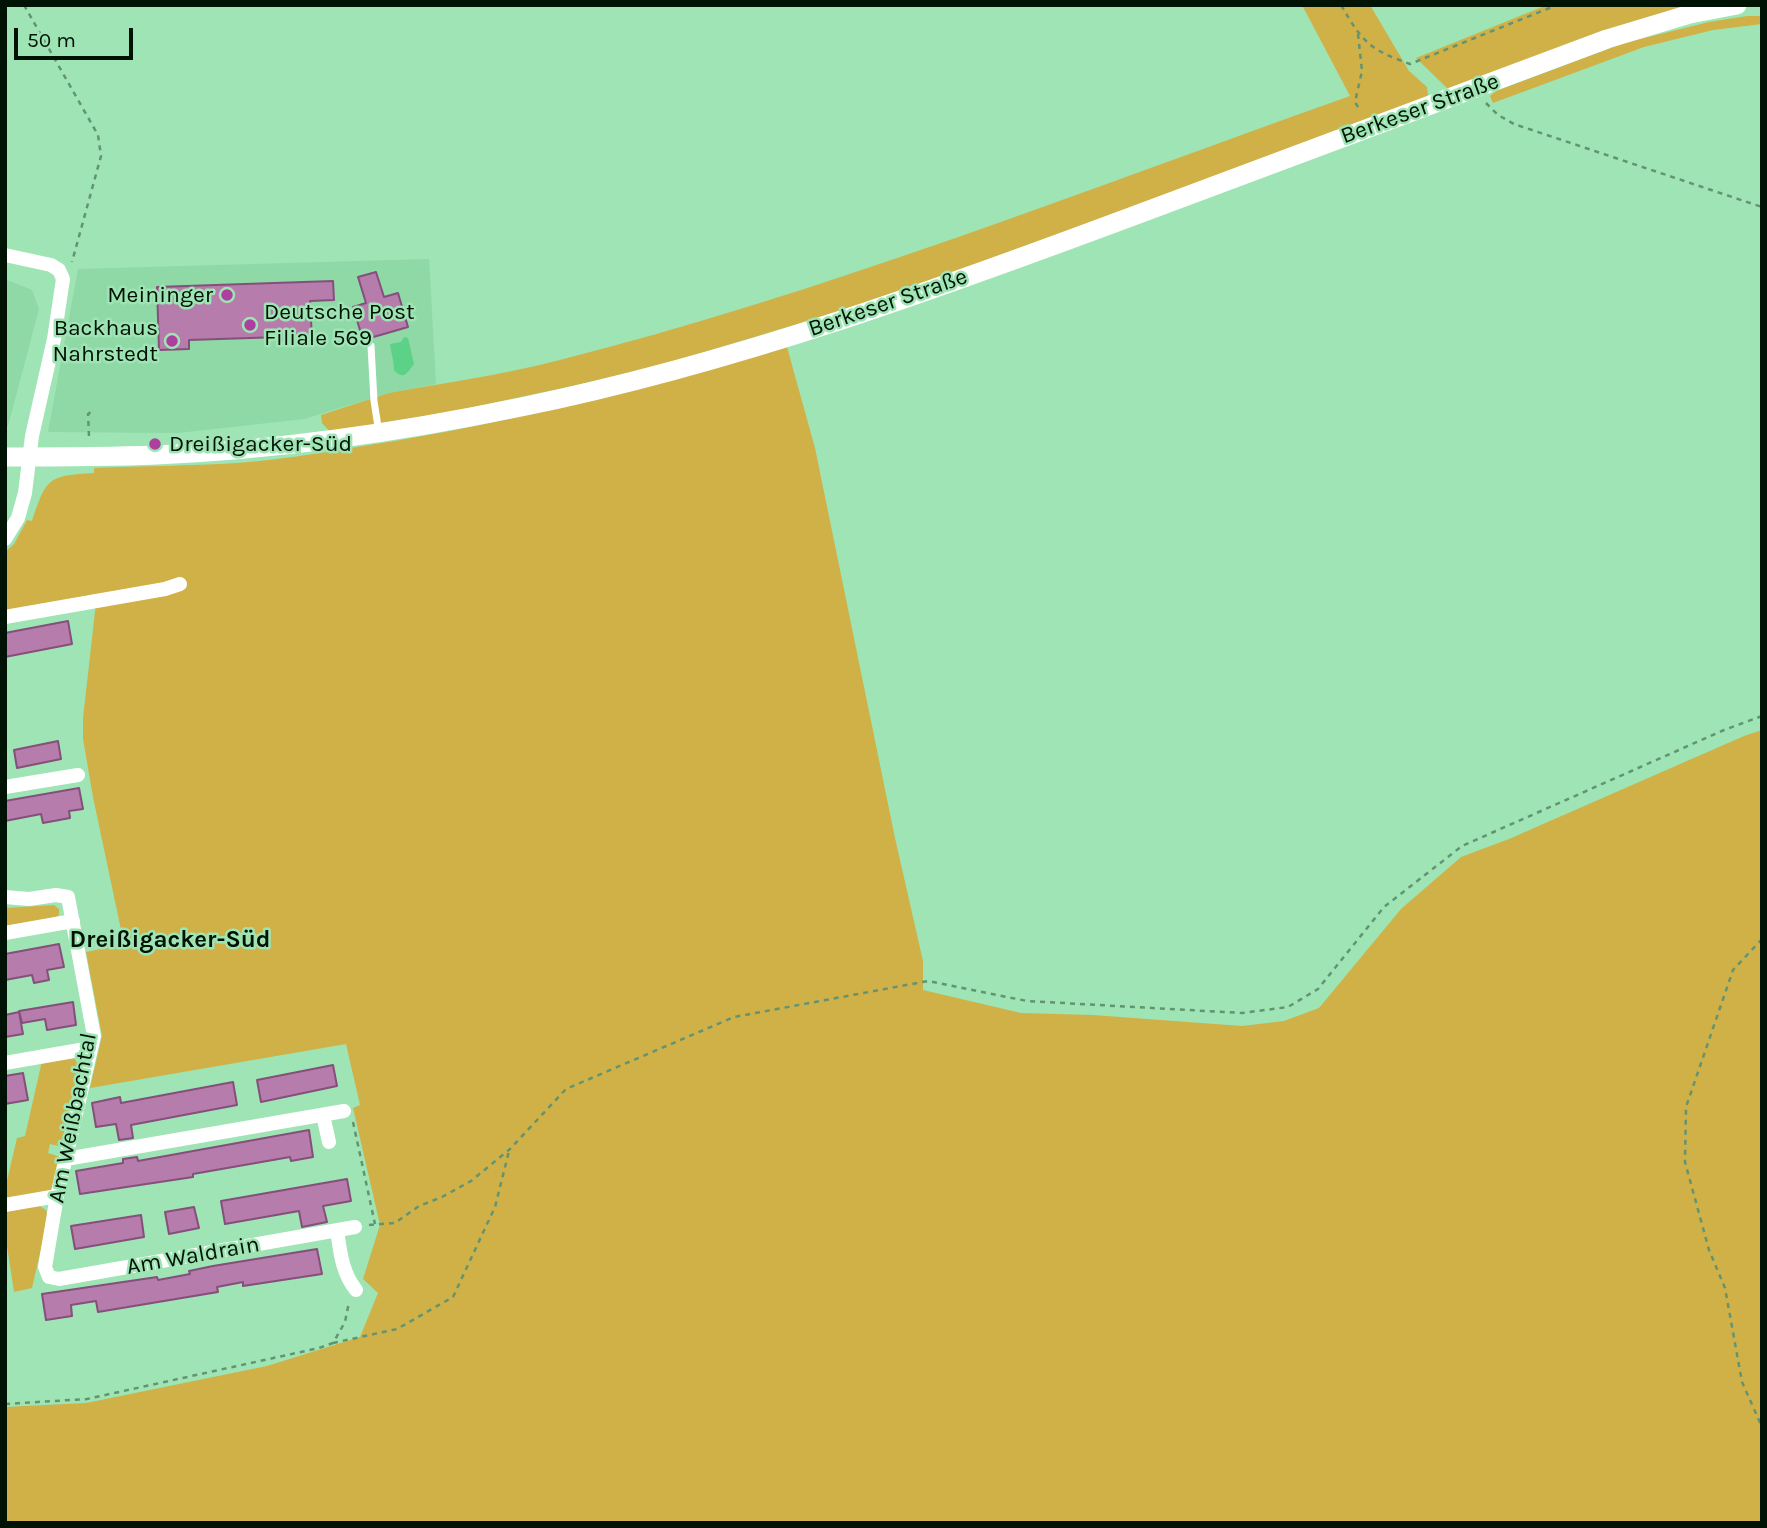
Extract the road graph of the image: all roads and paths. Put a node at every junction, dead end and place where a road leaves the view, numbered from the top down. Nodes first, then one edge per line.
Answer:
1 (24, 5) edge
2 (1341, 5) edge
3 (1557, 5) edge
4 (1737, 5) edge
5 (1358, 34) junction
6 (1479, 88) junction
7 (1359, 109) dead end
8 (1762, 207) edge
9 (5, 255) edge
10 (72, 264) dead end
11 (370, 346) dead end
12 (91, 412) dead end
13 (379, 433) junction
14 (89, 436) dead end
15 (5, 457) edge
16 (30, 457) junction
17 (5, 539) edge
18 (180, 583) dead end
19 (5, 617) edge
20 (1762, 716) edge
21 (78, 775) dead end
22 (5, 788) edge
23 (5, 897) edge
24 (73, 921) junction
25 (5, 933) edge
26 (1762, 939) edge
27 (91, 1048) junction
28 (5, 1063) edge
29 (344, 1111) joint
30 (323, 1115) junction
31 (329, 1142) dead end
32 (510, 1149) junction
33 (66, 1159) junction
34 (57, 1196) junction
35 (5, 1205) edge
36 (375, 1224) junction
37 (355, 1227) joint
38 (337, 1230) junction
39 (49, 1277) joint
40 (354, 1287) joint
41 (333, 1342) junction
42 (5, 1404) edge
43 (1762, 1427) edge

1 - 10 path
2 - 5 path
3 - 5 path
4 - 6 main road, Berkeser Straße
5 - 7 path
6 - 8 path
6 - 13 main road, Berkeser Straße
9 - 16 street
11 - 13 lane
12 - 14 path
13 - 16 main road, Berkeser Straße
15 - 16 main road, Berkeser Straße
16 - 17 street
18 - 19 street
20 - 32 path
21 - 22 street
23 - 24 street, Am Weißbachtal
24 - 25 street
24 - 27 street, Am Weißbachtal
26 - 43 path
27 - 28 street
27 - 33 street, Am Weißbachtal
29 - 30 street
29 - 36 path
30 - 31 street
30 - 33 street
32 - 36 path
32 - 41 path
33 - 34 street, Am Weißbachtal
34 - 35 street
34 - 39 street, Am Weißbachtal
36 - 37 path
37 - 38 street, Am Waldrain
38 - 39 street, Am Waldrain
38 - 40 street
40 - 41 path
41 - 42 path

